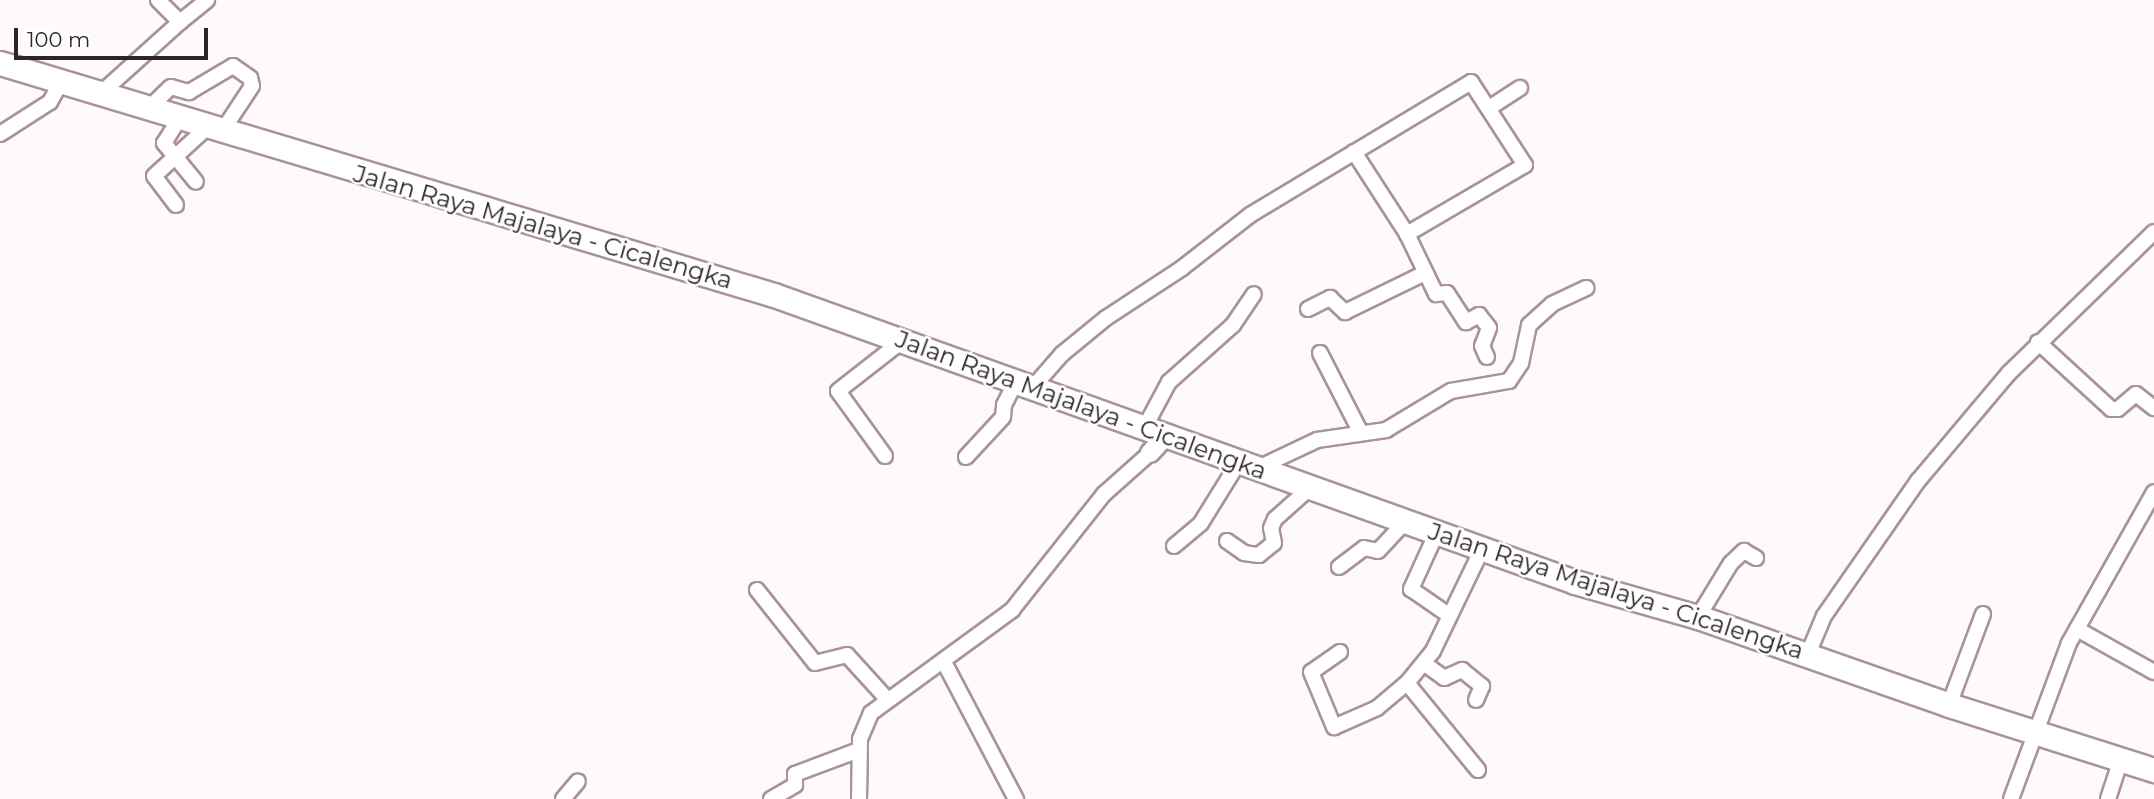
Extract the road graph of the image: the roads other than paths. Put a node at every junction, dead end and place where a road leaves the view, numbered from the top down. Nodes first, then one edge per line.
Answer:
1 (158, 0) edge
2 (207, 0) edge
3 (180, 22) junction
4 (2, 68) edge
5 (61, 82) junction
6 (1520, 88) dead end
7 (100, 94) junction
8 (149, 108) junction
9 (1489, 108) junction
10 (181, 116) junction
11 (216, 128) junction
12 (0, 134) edge
13 (1354, 152) junction
14 (175, 159) junction
15 (196, 182) dead end
16 (176, 205) dead end
17 (2154, 232) edge
18 (1406, 234) junction
19 (1425, 273) junction
20 (1587, 288) dead end
21 (1254, 294) dead end
22 (1308, 309) dead end
23 (902, 341) junction
24 (2038, 342) junction
25 (1320, 353) dead end
26 (1487, 357) dead end
27 (1026, 383) junction
28 (2154, 408) edge
29 (1146, 425) junction
30 (1360, 433) junction
31 (1168, 434) junction
32 (1150, 453) joint
33 (885, 456) dead end
34 (966, 457) dead end
35 (1275, 473) junction
36 (2154, 492) edge
37 (1406, 521) junction
38 (1437, 532) junction
39 (1227, 541) dead end
40 (1174, 546) dead end
41 (1483, 547) junction
42 (1756, 558) dead end
43 (1339, 567) dead end
44 (757, 590) dead end
45 (1447, 614) junction
46 (1983, 614) dead end
47 (1698, 617) junction
48 (2077, 629) junction
49 (1340, 652) dead end
50 (1808, 654) junction
51 (944, 662) junction
52 (1424, 664) junction
53 (2154, 672) edge
54 (1407, 683) junction
55 (888, 700) junction
56 (1476, 700) dead end
57 (1949, 705) junction
58 (2036, 732) junction
59 (859, 750) junction
60 (2121, 759) junction
61 (1478, 770) dead end
62 (2154, 770) edge
63 (578, 780) dead end
64 (563, 799) edge
65 (772, 799) edge
66 (859, 799) edge
67 (1016, 799) edge
68 (2011, 799) edge
69 (2108, 799) edge

1 - 3 street
2 - 3 street
3 - 7 street
4 - 5 main road, Jalan Raya Majalaya - Cicalengka
5 - 7 main road, Jalan Raya Majalaya - Cicalengka
5 - 12 street
6 - 9 street
7 - 8 main road, Jalan Raya Majalaya - Cicalengka
8 - 10 main road, Jalan Raya Majalaya - Cicalengka
8 - 11 street
9 - 13 street
9 - 18 street
10 - 11 main road, Jalan Raya Majalaya - Cicalengka
10 - 14 street
11 - 14 street
11 - 23 main road, Jalan Raya Majalaya - Cicalengka
13 - 18 street
13 - 27 street
14 - 15 street
14 - 16 street
17 - 24 street
18 - 19 street
19 - 22 street
19 - 26 street
20 - 30 street
21 - 29 street
23 - 27 main road, Jalan Raya Majalaya - Cicalengka
23 - 33 street
24 - 28 street
24 - 50 street
25 - 30 street
27 - 29 main road, Jalan Raya Majalaya - Cicalengka
27 - 34 street
29 - 31 main road, Jalan Raya Majalaya - Cicalengka
30 - 35 street
31 - 32 street
31 - 35 main road, Jalan Raya Majalaya - Cicalengka
32 - 51 street
35 - 37 main road, Jalan Raya Majalaya - Cicalengka
35 - 39 street
35 - 40 street
36 - 48 street
37 - 38 main road, Jalan Raya Majalaya - Cicalengka
37 - 43 street
38 - 41 main road, Jalan Raya Majalaya - Cicalengka
38 - 45 street
41 - 45 street
41 - 47 main road, Jalan Raya Majalaya - Cicalengka
42 - 47 street
44 - 55 street
45 - 52 street
46 - 57 street
47 - 50 main road, Jalan Raya Majalaya - Cicalengka
48 - 53 street
48 - 58 street
49 - 54 street
50 - 57 main road, Jalan Raya Majalaya - Cicalengka
51 - 55 street
51 - 67 street
52 - 54 street
52 - 56 street
54 - 61 street
55 - 59 street
57 - 58 main road, Jalan Raya Majalaya - Cicalengka
58 - 60 main road, Jalan Raya Majalaya - Cicalengka
58 - 68 street
59 - 65 street
59 - 66 street
60 - 62 main road, Jalan Raya Majalaya - Cicalengka
60 - 69 street
63 - 64 street

